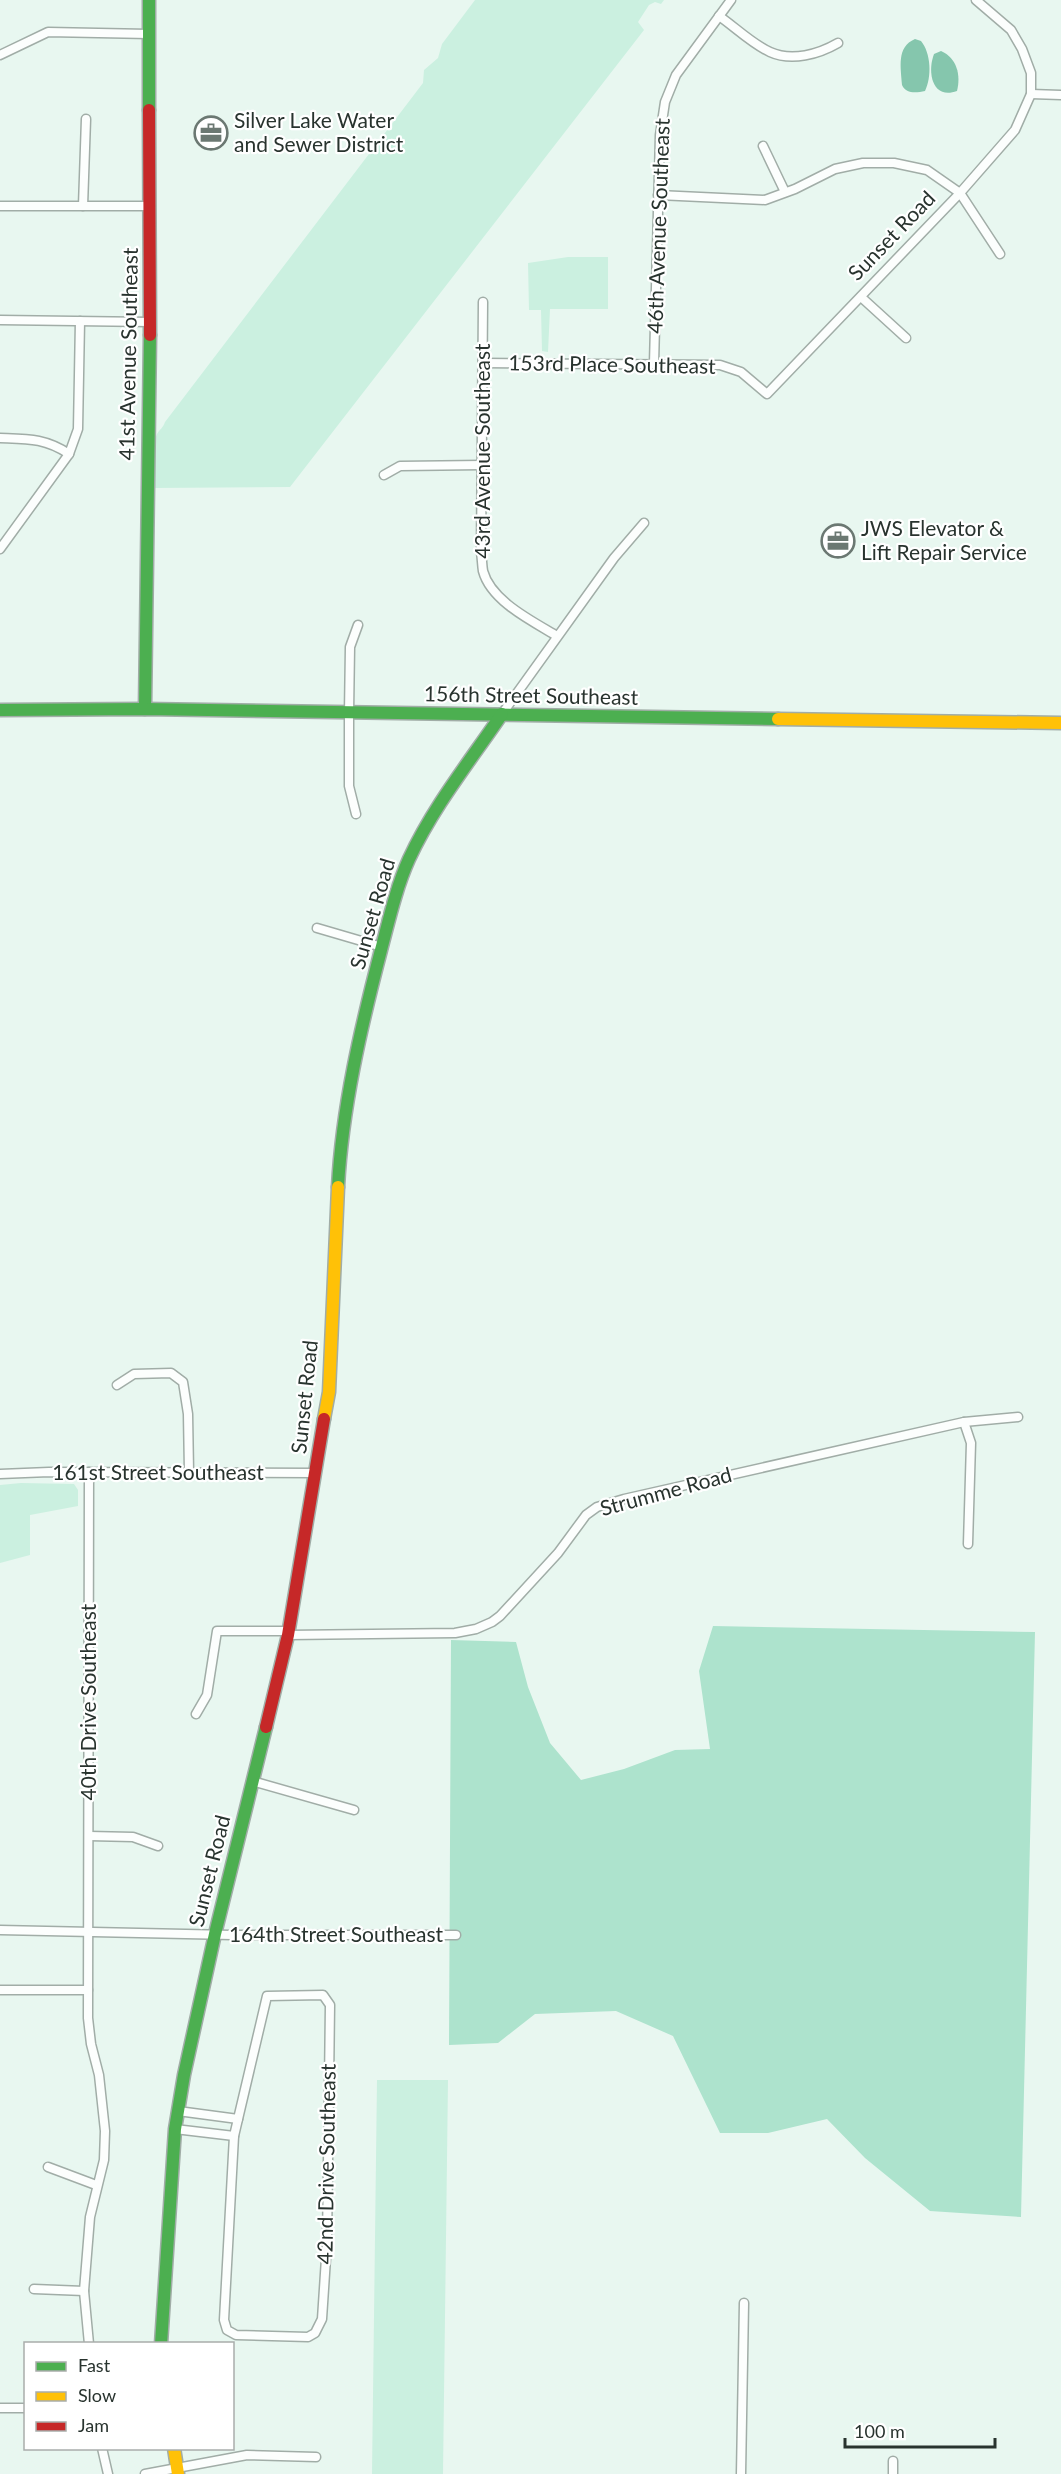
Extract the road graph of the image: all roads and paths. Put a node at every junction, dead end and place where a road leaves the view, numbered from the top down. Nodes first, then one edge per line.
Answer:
1 (149, 0) edge
2 (731, 0) edge
3 (976, 0) edge
4 (719, 16) junction
5 (149, 34) junction
6 (838, 43) dead end
7 (0, 55) edge
8 (1031, 94) junction
9 (1061, 95) edge
10 (86, 120) dead end
11 (763, 146) dead end
12 (785, 192) junction
13 (960, 193) junction
14 (658, 195) junction
15 (0, 206) edge
16 (83, 206) junction
17 (150, 206) junction
18 (1000, 254) dead end
19 (861, 297) junction
20 (483, 302) dead end
21 (0, 320) edge
22 (80, 321) junction
23 (150, 322) junction
24 (906, 338) dead end
25 (483, 363) junction
26 (654, 364) junction
27 (767, 394) joint
28 (0, 438) edge
29 (69, 454) junction
30 (482, 465) junction
31 (384, 475) dead end
32 (644, 523) dead end
33 (0, 549) edge
34 (358, 625) dead end
35 (557, 636) junction
36 (146, 709) junction
37 (0, 710) edge
38 (349, 713) junction
39 (502, 714) junction
40 (1061, 723) edge
41 (357, 814) dead end
42 (317, 928) dead end
43 (382, 947) junction
44 (117, 1385) dead end
45 (1018, 1417) dead end
46 (964, 1422) junction
47 (89, 1472) junction
48 (189, 1472) junction
49 (316, 1473) junction
50 (0, 1474) edge
51 (968, 1544) dead end
52 (288, 1633) junction
53 (196, 1714) dead end
54 (252, 1781) junction
55 (354, 1810) dead end
56 (89, 1836) junction
57 (158, 1846) dead end
58 (0, 1930) edge
59 (89, 1931) junction
60 (215, 1934) junction
61 (456, 1935) dead end
62 (0, 1990) edge
63 (88, 1990) junction
64 (178, 2111) junction
65 (238, 2119) junction
66 (175, 2129) junction
67 (234, 2136) junction
68 (48, 2167) dead end
69 (96, 2185) junction
70 (34, 2289) dead end
71 (84, 2291) junction
72 (744, 2303) dead end
73 (89, 2342) edge
74 (161, 2342) edge
75 (0, 2408) edge
76 (24, 2408) edge
77 (102, 2450) edge
78 (174, 2450) edge
79 (316, 2457) dead end
80 (893, 2461) dead end
81 (178, 2471) edge
82 (108, 2474) edge
83 (145, 2474) edge
84 (741, 2474) edge
85 (893, 2474) edge

1 - 5 street, 41st Avenue Southeast
2 - 4 street, 46th Avenue Southeast
3 - 8 street
4 - 6 street
4 - 14 street, 46th Avenue Southeast
5 - 7 street
5 - 17 street, 41st Avenue Southeast
8 - 9 street
8 - 13 street, Sunset Road
10 - 16 street
11 - 12 street
12 - 13 street
12 - 14 street
13 - 18 street
13 - 19 street, Sunset Road
14 - 26 street, 46th Avenue Southeast
15 - 16 street
16 - 17 street
17 - 23 street, 41st Avenue Southeast
19 - 24 street
19 - 27 street, Sunset Road
20 - 25 street, 43rd Avenue Southeast
21 - 22 street
22 - 23 street
22 - 29 street
23 - 36 street, 41st Avenue Southeast
25 - 26 street, 153rd Place Southeast
25 - 30 street, 43rd Avenue Southeast
26 - 27 street, 153rd Place Southeast
28 - 29 street
29 - 33 street
30 - 31 street
30 - 35 street, 43rd Avenue Southeast
32 - 35 street, Sunset Road
34 - 38 street
35 - 39 street, Sunset Road
36 - 37 street, 156th Street Southeast
36 - 38 street, 156th Street Southeast
38 - 39 street, 156th Street Southeast
38 - 41 street
39 - 40 street, 156th Street Southeast
39 - 43 street, Sunset Road
42 - 43 street
43 - 49 street, Sunset Road
44 - 48 street
45 - 46 street, Strumme Road
46 - 51 street
46 - 52 street, Strumme Road
47 - 48 street, 161st Street Southeast
47 - 50 street, 161st Street Southeast
47 - 56 street, 40th Drive Southeast
48 - 49 street, 161st Street Southeast
49 - 52 street, Sunset Road
52 - 53 street, Strumme Road
52 - 54 street, Sunset Road
54 - 55 street
54 - 60 street, Sunset Road
56 - 57 street
56 - 59 street, 40th Drive Southeast
58 - 59 street, 164th Street Southeast
59 - 60 street, 164th Street Southeast
59 - 63 street
60 - 61 street, 164th Street Southeast
60 - 64 street, Sunset Road
62 - 63 street
63 - 69 street
64 - 65 street
64 - 66 street, Sunset Road
65 - 67 street
65 - 67 street, 42nd Drive Southeast
66 - 67 street
66 - 74 street, Sunset Road
68 - 69 street
69 - 71 street
70 - 71 street
71 - 73 street
72 - 84 street
75 - 76 street
77 - 82 street
78 - 81 street
79 - 81 street
80 - 85 street
81 - 83 street

